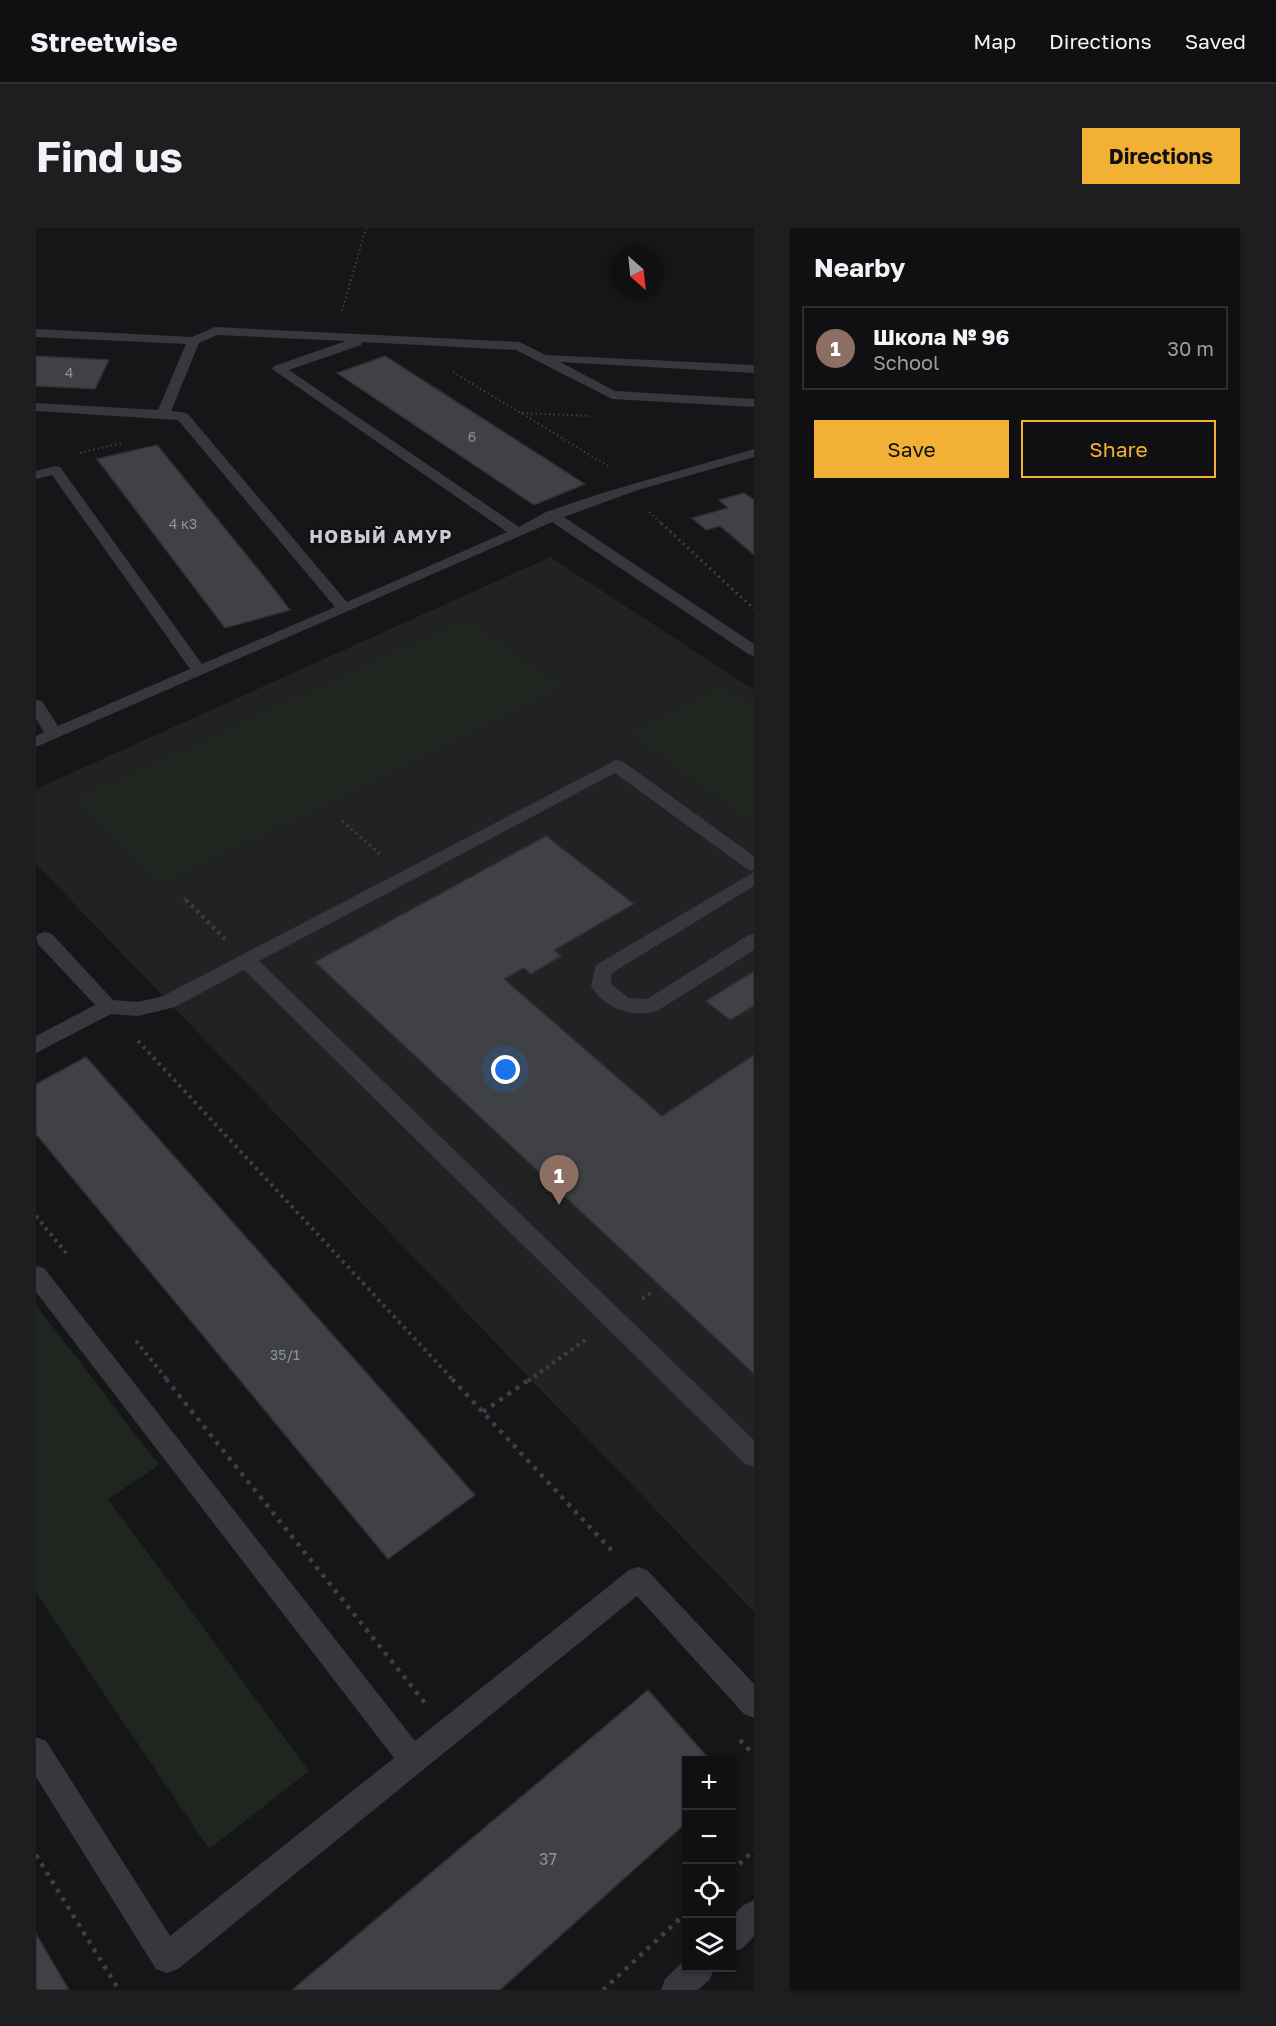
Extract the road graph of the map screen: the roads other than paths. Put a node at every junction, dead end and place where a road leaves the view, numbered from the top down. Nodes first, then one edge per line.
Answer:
1 (36, 333) edge
2 (368, 339) junction
3 (194, 341) junction
4 (545, 358) junction
5 (754, 369) edge
6 (754, 403) edge
7 (36, 407) edge
8 (163, 415) junction
9 (754, 453) edge
10 (36, 475) edge
11 (551, 515) junction
12 (518, 533) junction
13 (343, 607) junction
14 (754, 651) edge
15 (199, 670) junction
16 (36, 705) edge
17 (54, 734) junction
18 (36, 742) edge
19 (754, 866) edge
20 (754, 878) edge
21 (39, 938) edge
22 (754, 941) edge
23 (246, 960) junction
24 (108, 1007) junction
25 (36, 1045) edge
26 (36, 1275) edge
27 (754, 1456) edge
28 (754, 1704) edge
29 (36, 1751) edge
30 (413, 1760) junction
31 (754, 1915) edge
32 (736, 1933) edge
33 (695, 1972) edge
34 (676, 1990) edge

1 - 3 lane
2 - 3 lane
2 - 4 lane
2 - 12 lane
3 - 8 lane
4 - 5 lane
4 - 6 lane
7 - 8 lane
8 - 13 lane
9 - 11 lane
10 - 15 lane
11 - 12 lane
11 - 14 lane
12 - 13 lane
13 - 15 lane
15 - 17 lane
16 - 17 lane
17 - 18 lane
19 - 23 lane
20 - 22 lane
21 - 24 lane
23 - 24 lane
23 - 27 lane
24 - 25 lane
26 - 30 lane
28 - 30 lane
29 - 30 lane
31 - 32 lane
33 - 34 lane

